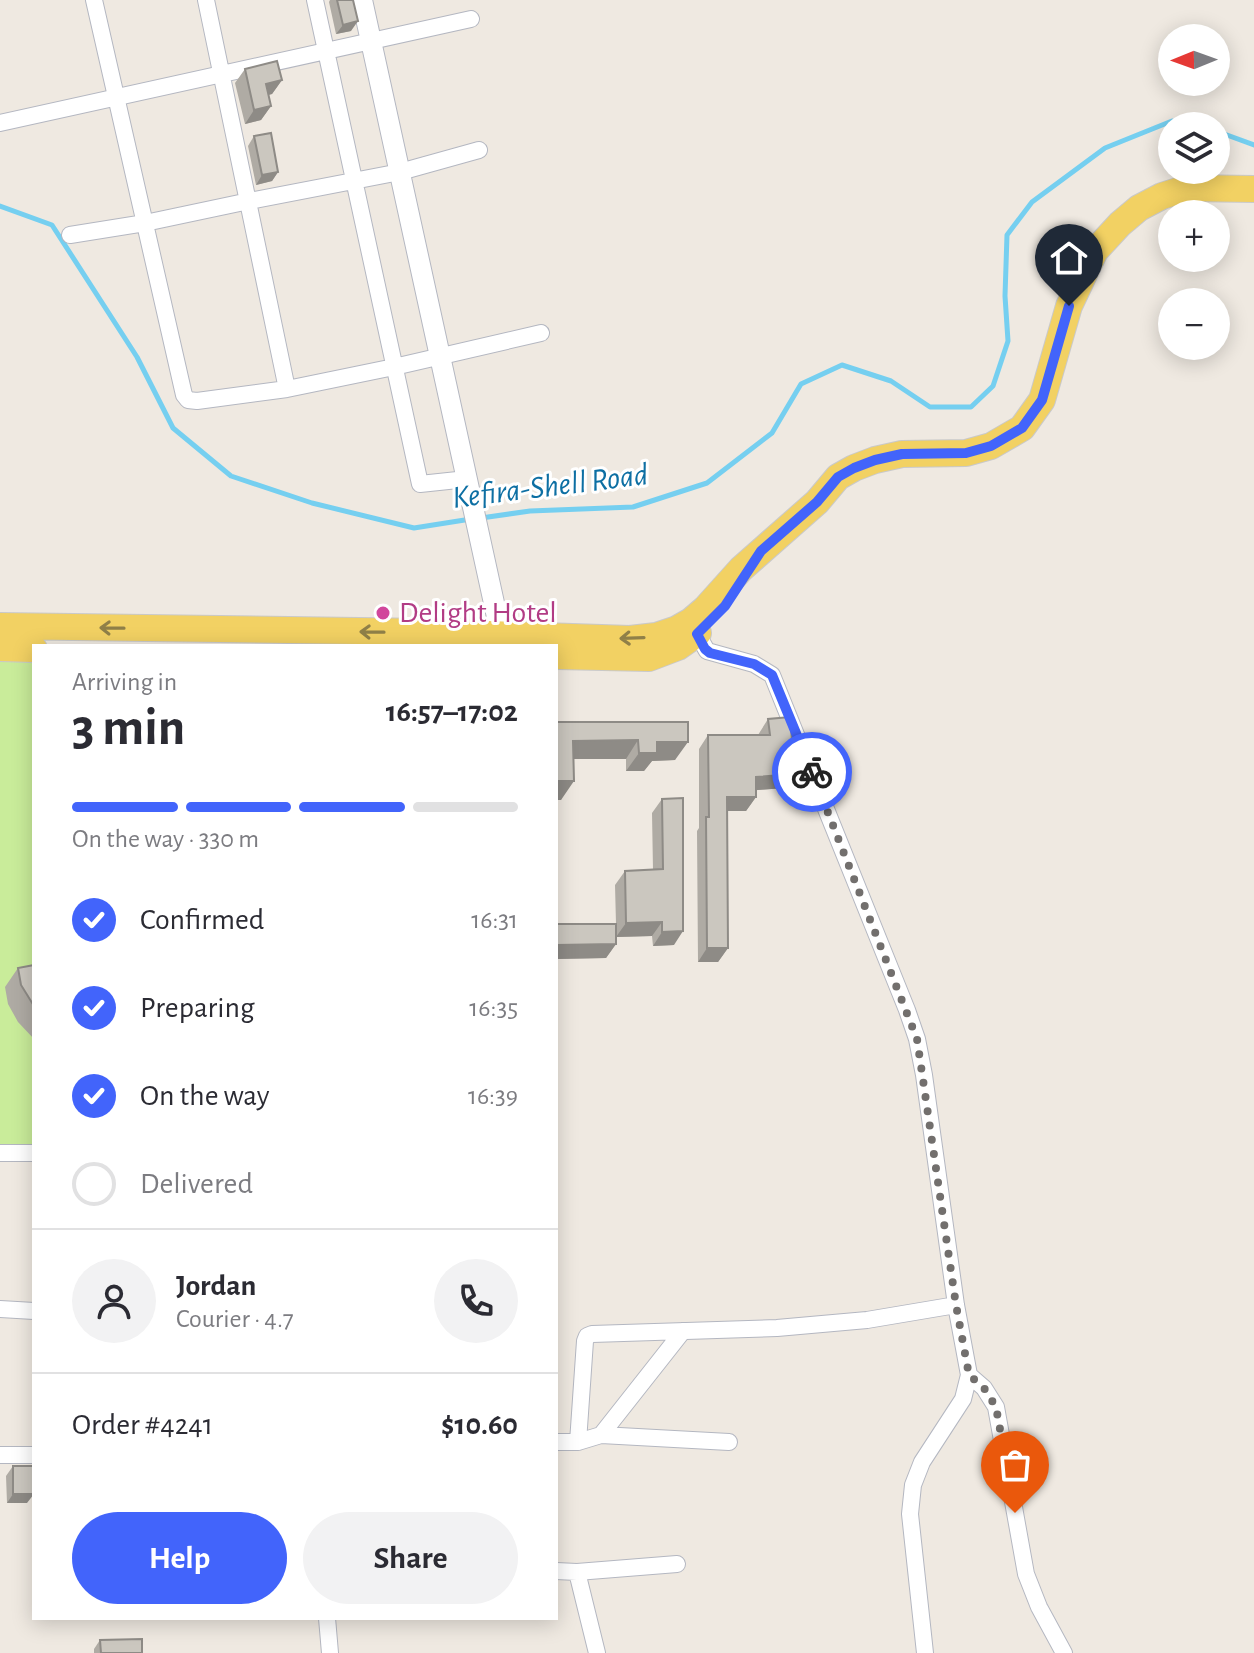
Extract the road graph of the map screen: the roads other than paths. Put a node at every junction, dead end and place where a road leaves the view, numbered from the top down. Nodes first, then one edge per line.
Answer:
1 (94, 0) edge
2 (206, 0) edge
3 (315, 0) edge
4 (362, 0) edge
5 (471, 19) dead end
6 (371, 42) junction
7 (326, 51) junction
8 (222, 74) junction
9 (116, 98) junction
10 (0, 123) edge
11 (479, 150) dead end
12 (400, 172) junction
13 (354, 181) junction
14 (1254, 189) edge
15 (249, 201) junction
16 (145, 223) junction
17 (70, 235) dead end
18 (541, 333) dead end
19 (440, 357) junction
20 (394, 367) junction
21 (287, 389) junction
22 (467, 479) junction
23 (0, 626) edge
24 (694, 628) junction
25 (149, 637) edge
26 (429, 639) edge
27 (501, 640) edge
28 (0, 648) edge
29 (32, 649) edge
30 (558, 656) edge
31 (0, 1153) edge
32 (32, 1153) edge
33 (956, 1305) junction
34 (0, 1309) edge
35 (32, 1311) edge
36 (683, 1331) junction
37 (969, 1375) junction
38 (601, 1435) junction
39 (558, 1442) edge
40 (578, 1442) junction
41 (729, 1442) dead end
42 (0, 1455) edge
43 (32, 1455) edge
44 (677, 1564) dead end
45 (558, 1571) edge
46 (577, 1572) junction
47 (327, 1620) edge
48 (330, 1653) edge
49 (597, 1653) edge
50 (925, 1653) edge
51 (1064, 1653) edge

1 - 9 street
2 - 8 street
3 - 7 street
4 - 6 street
5 - 6 street
6 - 7 street
6 - 12 street
7 - 8 street
7 - 13 street
8 - 9 street
8 - 15 street
9 - 10 street
9 - 16 street
11 - 12 street
12 - 13 street
12 - 19 street
13 - 15 street
13 - 20 street
14 - 24 main road
15 - 16 street
15 - 21 street
16 - 17 street
16 - 21 street
18 - 19 street
19 - 20 street
19 - 22 street
20 - 21 street
20 - 22 street
22 - 27 street
25 -> 23 main road
24 -> 27 main road
24 - 30 main road
24 - 33 street
26 -> 25 main road
26 - 27 main road
28 - 29 main road
31 - 32 street
33 - 36 street
33 - 37 street
34 - 35 street
36 - 38 street
36 - 40 street
37 - 50 street
37 - 51 street
38 - 40 street
38 - 41 street
39 - 40 street
42 - 43 street
44 - 46 street
45 - 46 street
46 - 49 street
47 - 48 street

